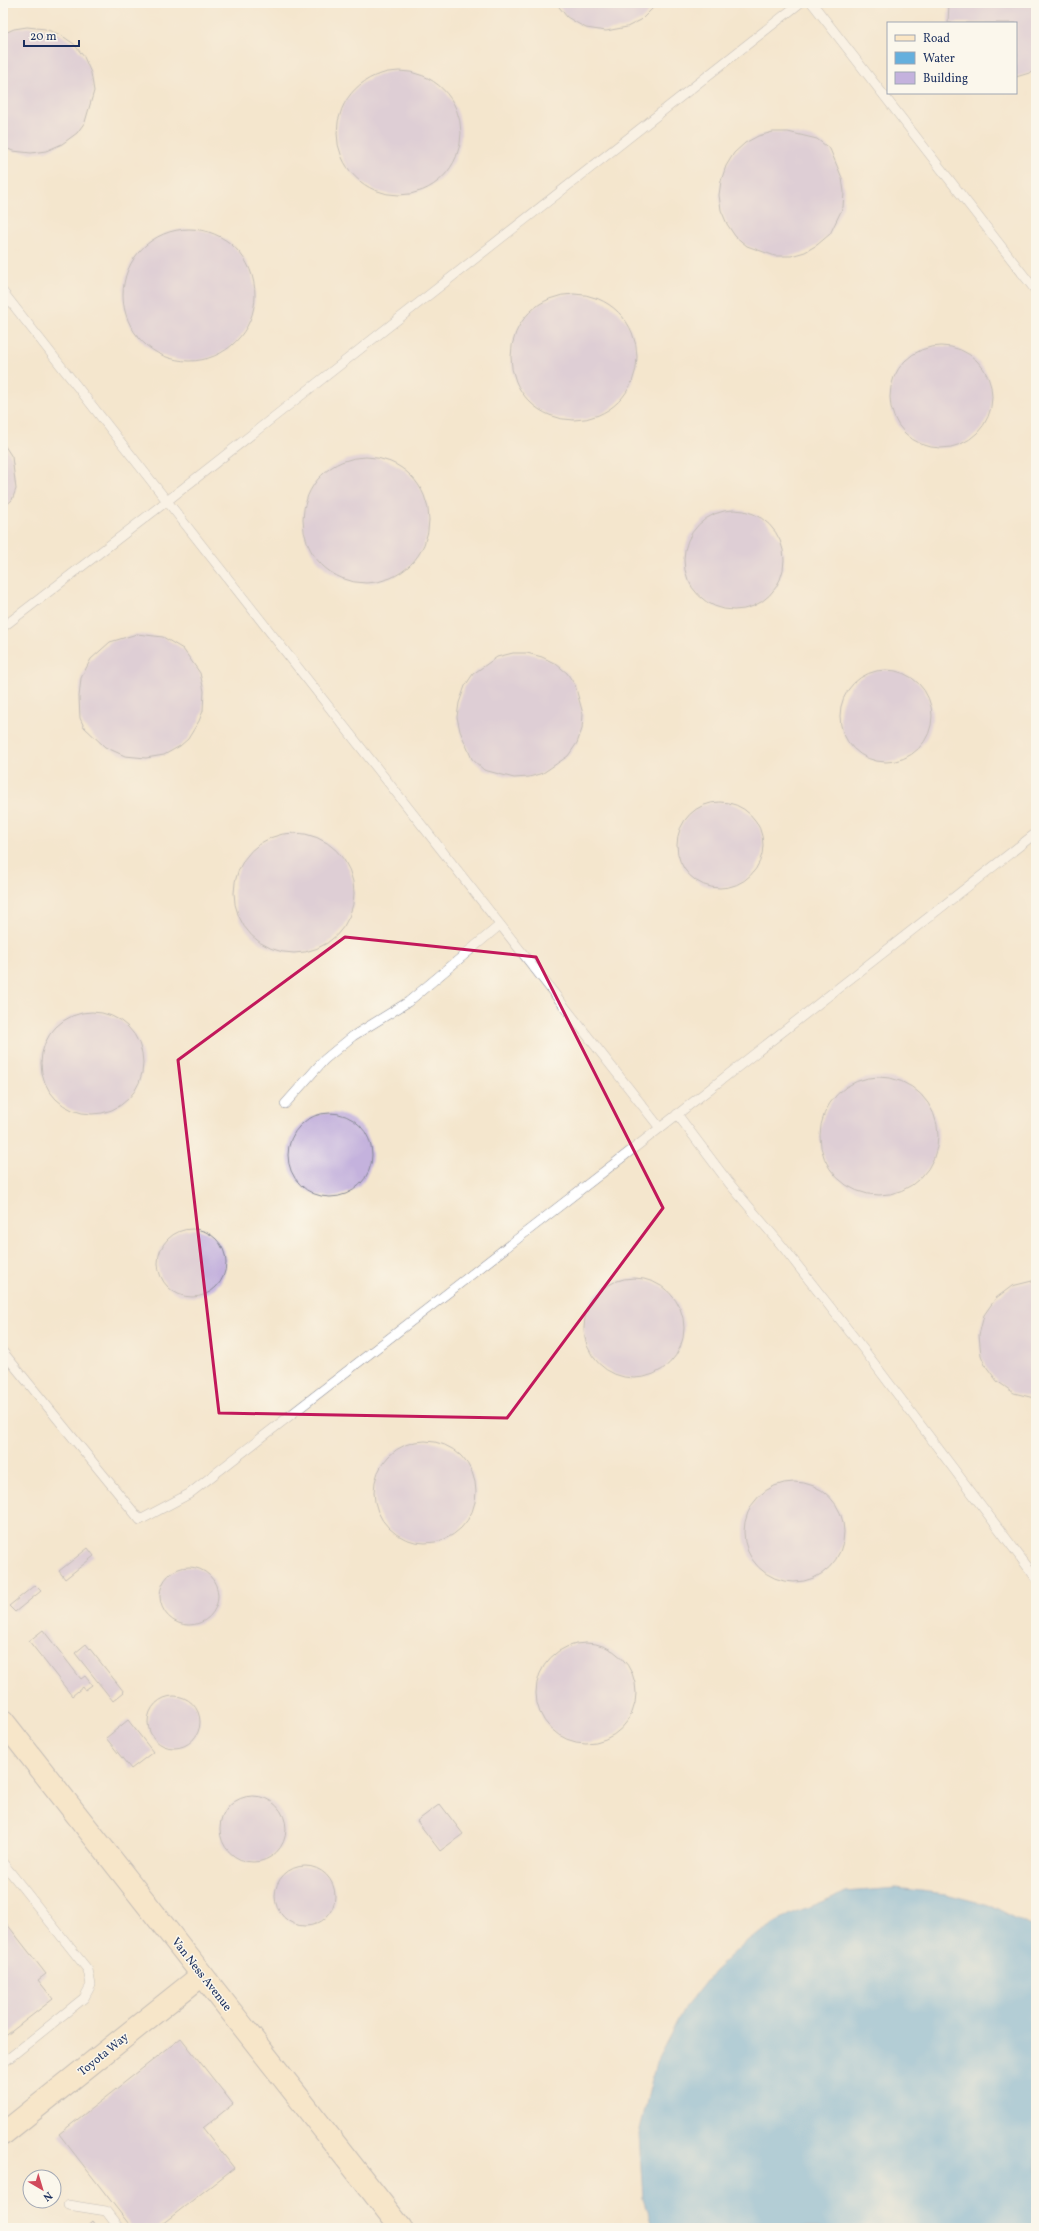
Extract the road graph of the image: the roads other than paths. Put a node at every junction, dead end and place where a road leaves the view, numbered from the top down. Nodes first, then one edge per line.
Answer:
1 (800, 3) edge
2 (812, 3) edge
3 (1036, 291) edge
4 (3, 292) edge
5 (167, 501) junction
6 (3, 627) edge
7 (1036, 833) edge
8 (500, 925) junction
9 (285, 1104) dead end
10 (677, 1114) junction
11 (660, 1128) junction
12 (3, 1352) edge
13 (1036, 1578) edge
14 (3, 1720) edge
15 (3, 1864) edge
16 (202, 1974) junction
17 (3, 2063) edge
18 (3, 2134) edge
19 (68, 2206) dead end
20 (120, 2228) edge
21 (401, 2228) edge

1 - 5 lane
2 - 3 lane
4 - 5 lane
5 - 6 lane
5 - 8 lane
7 - 10 lane
8 - 9 lane
8 - 11 lane
10 - 11 lane
10 - 13 lane
11 - 12 lane
14 - 16 main road, Van Ness Avenue
15 - 17 lane
16 - 18 main road, Toyota Way
16 - 21 main road, Van Ness Avenue
19 - 20 lane

